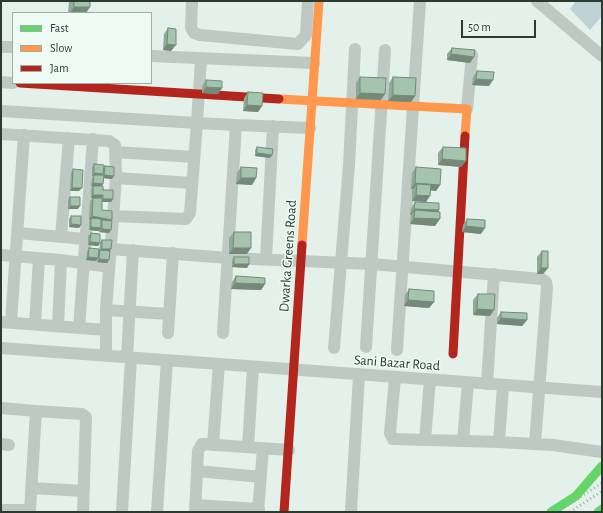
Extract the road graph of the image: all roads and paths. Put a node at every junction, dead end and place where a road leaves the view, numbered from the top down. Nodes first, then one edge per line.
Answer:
1 (192, 1) edge
2 (308, 1) edge
3 (319, 1) edge
4 (420, 1) edge
5 (537, 1) edge
6 (1, 47) edge
7 (12, 48) edge
8 (355, 49) dead end
9 (385, 50) dead end
10 (601, 53) edge
11 (472, 55) edge
12 (152, 56) edge
13 (201, 58) junction
14 (314, 63) junction
15 (1, 82) edge
16 (12, 83) edge
17 (35, 84) edge
18 (198, 95) junction
19 (312, 100) junction
20 (352, 102) junction
21 (382, 104) junction
22 (414, 106) junction
23 (467, 109) junction
24 (1, 111) edge
25 (197, 123) junction
26 (236, 125) junction
27 (274, 126) junction
28 (310, 128) junction
29 (1, 134) edge
30 (24, 135) junction
31 (69, 138) junction
32 (93, 139) junction
33 (115, 152) junction
34 (194, 157) junction
35 (116, 178) junction
36 (192, 183) junction
37 (114, 216) junction
38 (18, 233) junction
39 (61, 237) junction
40 (85, 239) junction
41 (111, 249) junction
42 (133, 250) junction
43 (173, 253) junction
44 (1, 255) edge
45 (16, 257) junction
46 (39, 258) junction
47 (228, 258) junction
48 (266, 259) junction
49 (61, 260) junction
50 (302, 261) junction
51 (82, 263) junction
52 (341, 263) junction
53 (372, 264) junction
54 (109, 267) junction
55 (403, 267) junction
56 (458, 271) junction
57 (494, 274) junction
58 (106, 310) junction
59 (129, 312) junction
60 (169, 314) junction
61 (6, 322) edge
62 (35, 324) junction
63 (58, 326) junction
64 (78, 328) junction
65 (106, 330) junction
66 (168, 333) dead end
67 (223, 333) dead end
68 (366, 347) dead end
69 (1, 348) edge
70 (334, 348) dead end
71 (397, 350) dead end
72 (452, 354) dead end
73 (106, 356) junction
74 (129, 358) junction
75 (167, 360) junction
76 (219, 364) junction
77 (253, 367) junction
78 (294, 370) junction
79 (359, 375) junction
80 (395, 378) junction
81 (430, 380) junction
82 (468, 383) junction
83 (487, 384) junction
84 (503, 386) junction
85 (540, 388) junction
86 (602, 392) edge
87 (1, 408) edge
88 (36, 411) junction
89 (425, 440) junction
90 (463, 441) junction
91 (499, 442) junction
92 (535, 444) junction
93 (213, 445) junction
94 (248, 446) junction
95 (263, 448) junction
96 (289, 450) junction
97 (602, 452) edge
98 (602, 466) edge
99 (197, 471) junction
100 (261, 477) junction
101 (32, 488) junction
102 (84, 491) junction
103 (195, 508) edge
104 (602, 509) edge
105 (1, 510) edge
106 (258, 510) edge
107 (83, 512) edge
108 (122, 512) edge
109 (157, 512) edge
110 (284, 512) edge
111 (351, 512) edge
112 (551, 512) edge
113 (598, 512) edge

1 - 2 street
3 - 14 street, Dwarka Greens Road
4 - 22 street
5 - 10 street
6 - 7 street
8 - 20 street
9 - 21 street
11 - 23 street
12 - 13 street
13 - 14 street
13 - 18 street
14 - 19 street, Dwarka Greens Road
15 - 16 street
17 - 18 street
18 - 19 street
18 - 25 street
19 - 20 street
19 - 28 street, Dwarka Greens Road
20 - 21 street
20 - 52 street
21 - 22 street
21 - 53 street
22 - 23 street
22 - 55 street
23 - 56 street
24 - 25 street
25 - 26 street
25 - 34 street
26 - 27 street
26 - 47 street
27 - 28 street
27 - 48 street
28 - 50 street, Dwarka Greens Road
29 - 30 street
30 - 31 street
30 - 38 street
31 - 32 street
31 - 39 street
32 - 33 street
32 - 40 street
33 - 34 street
33 - 35 street
34 - 36 street
35 - 36 street
35 - 37 street
36 - 37 street
37 - 41 street
38 - 39 street
38 - 45 street
39 - 40 street
40 - 51 street
41 - 42 street
41 - 54 street
42 - 43 street
42 - 59 street
43 - 47 street
43 - 60 street
44 - 45 street
45 - 46 street
45 - 61 street
46 - 49 street
46 - 62 street
47 - 48 street
47 - 67 street
48 - 50 street
49 - 51 street
49 - 63 street
50 - 52 street
50 - 78 street, Dwarka Greens Road
51 - 54 street
51 - 64 street
52 - 53 street
52 - 70 street
53 - 55 street
53 - 68 street
54 - 58 street
55 - 56 street
55 - 71 street
56 - 57 street
56 - 72 street
57 - 83 street
57 - 85 street
58 - 59 street
58 - 65 street
59 - 60 street
59 - 74 street
60 - 66 street
61 - 62 street
62 - 63 street
63 - 64 street
64 - 65 street
65 - 73 street
69 - 73 street, Sani Bazar Road
73 - 74 street, Sani Bazar Road
74 - 75 street, Sani Bazar Road
74 - 108 street
75 - 76 street, Sani Bazar Road
75 - 109 street
76 - 77 street, Sani Bazar Road
76 - 93 street
77 - 78 street, Sani Bazar Road
77 - 94 street
78 - 79 street, Sani Bazar Road
78 - 96 street, Dwarka Greens Road
79 - 80 street, Sani Bazar Road
79 - 111 street
80 - 81 street, Sani Bazar Road
80 - 89 street
81 - 82 street, Sani Bazar Road
81 - 89 street
82 - 83 street, Sani Bazar Road
82 - 90 street
83 - 84 street, Sani Bazar Road
84 - 85 street, Sani Bazar Road
84 - 91 street
85 - 86 street, Sani Bazar Road
85 - 92 street
87 - 88 street
88 - 101 street
88 - 102 street
89 - 90 street
90 - 91 street
91 - 92 street
92 - 97 street
93 - 94 street
93 - 99 street
94 - 95 street
95 - 96 street
95 - 100 street
96 - 110 street, Dwarka Greens Road
98 - 112 street
99 - 100 street
99 - 103 street
100 - 106 street
101 - 102 street
101 - 105 street
102 - 107 street
103 - 106 street
104 - 113 street

